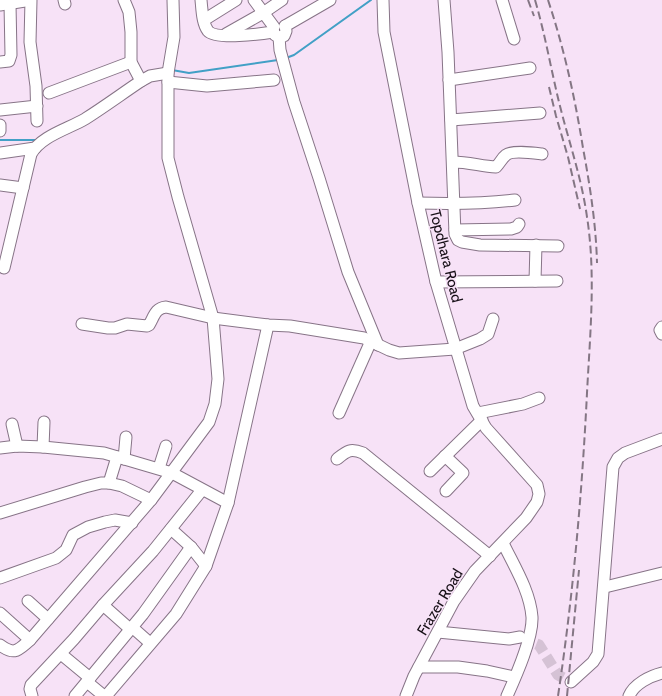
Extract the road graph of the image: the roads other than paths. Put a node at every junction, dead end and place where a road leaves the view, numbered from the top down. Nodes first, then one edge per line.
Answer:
1 (124, 0) edge
2 (173, 0) edge
3 (201, 0) edge
4 (236, 0) edge
5 (254, 0) edge
6 (282, 0) edge
7 (330, 0) edge
8 (444, 0) edge
9 (502, 0) edge
10 (28, 1) edge
11 (386, 2) edge
12 (5, 4) edge
13 (263, 13) junction
14 (204, 20) junction
15 (278, 31) junction
16 (224, 35) junction
17 (514, 39) dead end
18 (0, 62) edge
19 (131, 62) junction
20 (530, 68) dead end
21 (168, 77) junction
22 (141, 80) junction
23 (274, 80) dead end
24 (449, 80) junction
25 (49, 93) dead end
26 (36, 106) junction
27 (0, 110) edge
28 (540, 113) dead end
29 (451, 120) junction
30 (37, 121) dead end
31 (0, 125) edge
32 (0, 131) edge
33 (34, 148) junction
34 (0, 153) edge
35 (542, 154) dead end
36 (453, 162) junction
37 (0, 185) edge
38 (23, 188) junction
39 (515, 200) dead end
40 (418, 203) junction
41 (453, 205) junction
42 (519, 224) dead end
43 (455, 230) junction
44 (536, 246) junction
45 (558, 246) dead end
46 (4, 268) dead end
47 (535, 281) junction
48 (558, 281) dead end
49 (436, 282) junction
50 (213, 318) junction
51 (493, 319) dead end
52 (82, 324) dead end
53 (268, 325) junction
54 (662, 327) edge
55 (662, 334) edge
56 (374, 343) junction
57 (455, 348) junction
58 (539, 398) dead end
59 (339, 413) dead end
60 (480, 416) junction
61 (44, 422) dead end
62 (12, 424) dead end
63 (126, 437) dead end
64 (662, 439) edge
65 (17, 446) junction
66 (166, 446) dead end
67 (43, 447) junction
68 (0, 448) edge
69 (445, 456) junction
70 (121, 458) junction
71 (337, 459) dead end
72 (159, 468) junction
73 (430, 471) dead end
74 (172, 473) junction
75 (109, 483) junction
76 (202, 490) junction
77 (446, 492) dead end
78 (539, 494) joint
79 (151, 500) junction
80 (228, 503) junction
81 (0, 513) edge
82 (132, 523) junction
83 (171, 528) junction
84 (503, 542) junction
85 (191, 547) junction
86 (490, 556) junction
87 (206, 566) junction
88 (662, 573) edge
89 (0, 578) edge
90 (604, 587) junction
91 (28, 602) dead end
92 (103, 605) junction
93 (0, 613) edge
94 (48, 619) junction
95 (131, 628) junction
96 (438, 632) junction
97 (520, 637) tunnel mouth
98 (30, 640) junction
99 (150, 643) junction
100 (0, 646) edge
101 (61, 654) junction
102 (419, 667) junction
103 (662, 673) edge
104 (514, 677) junction
105 (89, 680) junction
106 (571, 682) dead end
107 (32, 696) edge
108 (75, 696) edge
109 (105, 696) edge
110 (406, 696) edge
111 (507, 696) edge
112 (629, 696) edge

1 - 19 street
2 - 21 street
3 - 14 street
4 - 14 street
5 - 13 street
6 - 13 street
7 - 15 street
8 - 24 street
9 - 17 street
10 - 12 street
10 - 26 street
11 - 40 street, Topdhara Road
12 - 18 street
13 - 15 street
13 - 16 street
14 - 16 street
15 - 16 street
15 - 56 street
19 - 22 street
19 - 25 street
20 - 24 street
21 - 22 street
21 - 23 street
21 - 50 street
22 - 33 street
24 - 29 street
26 - 27 street
26 - 30 street
28 - 29 street
29 - 36 street
31 - 32 street
33 - 34 street
33 - 38 street
35 - 36 street
36 - 41 street
37 - 38 street
38 - 46 street
39 - 41 street
40 - 41 street
40 - 49 street, Topdhara Road
41 - 43 street
42 - 43 street
43 - 44 street
44 - 45 street
44 - 47 street
47 - 48 street
47 - 49 street
49 - 57 street, Topdhara Road
50 - 52 street
50 - 53 street
50 - 74 street
51 - 57 street
53 - 56 street
53 - 80 street
54 - 55 street
56 - 57 street
56 - 59 street
57 - 60 street, Topdhara Road
58 - 60 street
60 - 69 street
60 - 78 street, Topdhara Road
61 - 67 street
62 - 65 street
63 - 70 street
64 - 90 street
65 - 67 street
65 - 68 street
66 - 72 street
67 - 70 street
69 - 73 street
69 - 77 street
70 - 72 street
70 - 75 street
71 - 86 street
72 - 74 street
74 - 76 street
74 - 79 street
75 - 79 street
75 - 81 street
76 - 80 street
76 - 83 street
78 - 84 street, Frazer Road
79 - 82 street
80 - 87 street
82 - 89 street
82 - 94 street
83 - 85 street
83 - 92 street
84 - 86 street, Frazer Road
84 - 104 street
85 - 87 street
85 - 95 street
86 - 96 street, Frazer Road
87 - 99 street
88 - 90 street
90 - 106 street
91 - 94 street
92 - 95 street
92 - 101 street
93 - 98 street
94 - 98 street
95 - 99 street
95 - 105 street
96 - 97 street
96 - 102 street, Frazer Road
98 - 100 street
99 - 109 street
101 - 105 street
101 - 107 street
102 - 104 street
102 - 110 street, Frazer Road
103 - 112 street
104 - 111 street
105 - 108 street
105 - 109 street

